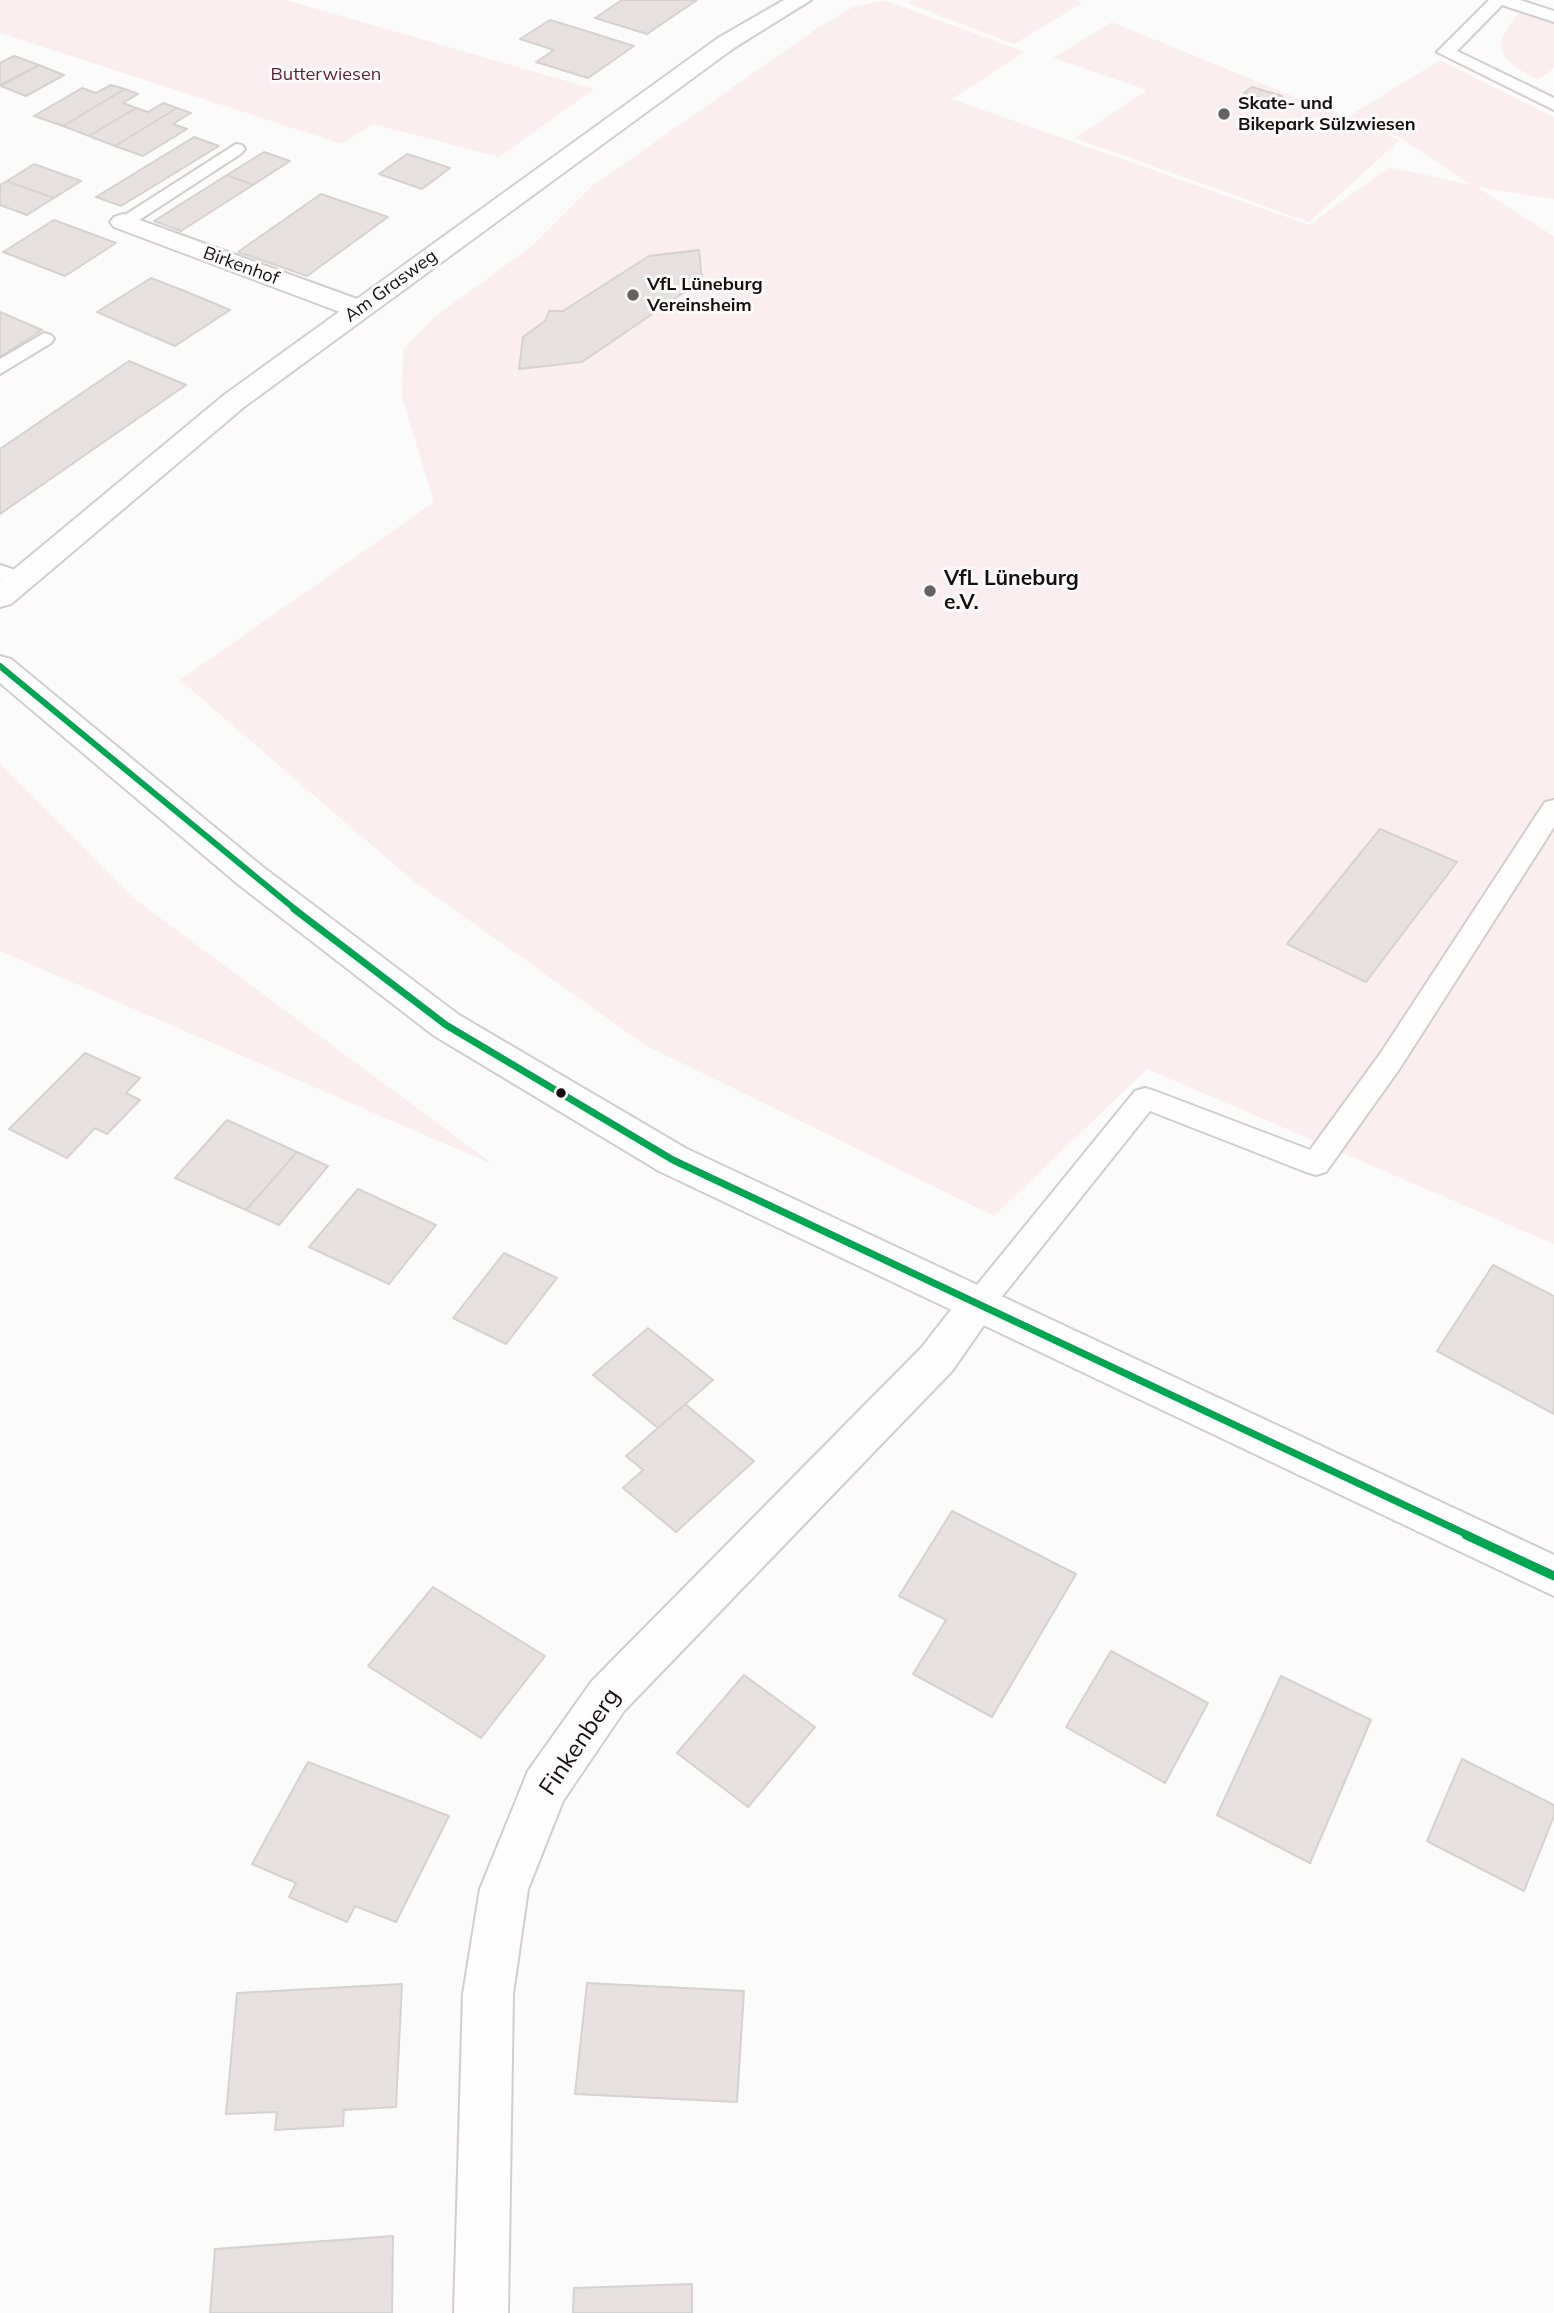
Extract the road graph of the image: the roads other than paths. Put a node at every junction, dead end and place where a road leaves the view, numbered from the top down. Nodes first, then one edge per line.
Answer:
1 (800, 0) edge
2 (1497, 0) edge
3 (1504, 0) edge
4 (1554, 17) edge
5 (1550, 98) edge
6 (236, 149) dead end
7 (123, 222) joint
8 (358, 309) junction
9 (44, 339) dead end
10 (0, 368) edge
11 (6, 583) edge
12 (0, 666) edge
13 (1554, 808) edge
14 (978, 1305) junction
15 (1554, 1576) edge
16 (481, 2313) edge

1 - 8 main road, Am Grasweg
2 - 5 lane
3 - 4 lane
6 - 7 lane
7 - 8 main road, Birkenhof
8 - 11 main road, Am Grasweg
9 - 10 lane
12 - 14 main road
13 - 14 lane
14 - 15 main road
14 - 16 main road, Finkenberg

